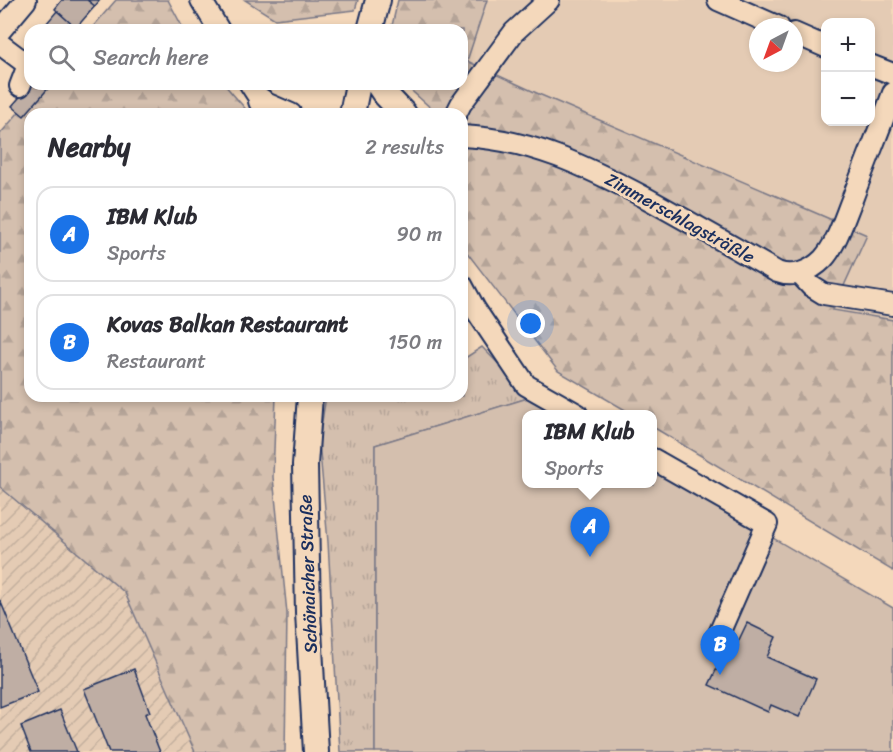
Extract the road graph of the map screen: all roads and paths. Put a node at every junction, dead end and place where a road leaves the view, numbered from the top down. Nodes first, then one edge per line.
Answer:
1 (26, 0) edge
2 (201, 0) edge
3 (378, 0) edge
4 (549, 0) edge
5 (718, 0) edge
6 (759, 18) edge
7 (215, 24) edge
8 (372, 24) edge
9 (0, 31) edge
10 (803, 37) edge
11 (0, 44) edge
12 (821, 45) edge
13 (24, 62) edge
14 (875, 67) edge
15 (893, 74) edge
16 (24, 76) edge
17 (20, 86) dead end
18 (357, 90) edge
19 (382, 90) edge
20 (893, 93) edge
21 (260, 100) edge
22 (278, 108) edge
23 (353, 108) edge
24 (398, 108) edge
25 (459, 108) edge
26 (468, 136) edge
27 (799, 273) junction
28 (468, 296) edge
29 (891, 299) edge
30 (310, 402) edge
31 (570, 410) edge
32 (657, 461) edge
33 (717, 638) dead end
34 (316, 752) edge

1 - 9 street
2 - 7 street
3 - 8 main road
4 - 25 street
5 - 6 street
10 - 12 street
11 - 13 street
14 - 15 street
16 - 17 street
18 - 23 main road
19 - 24 main road
20 - 27 street
21 - 22 street
26 - 27 street, Zimmerschlagsträßle
27 - 29 street
28 - 31 street
30 - 34 main road, Schönaicher Straße
32 - 33 street

